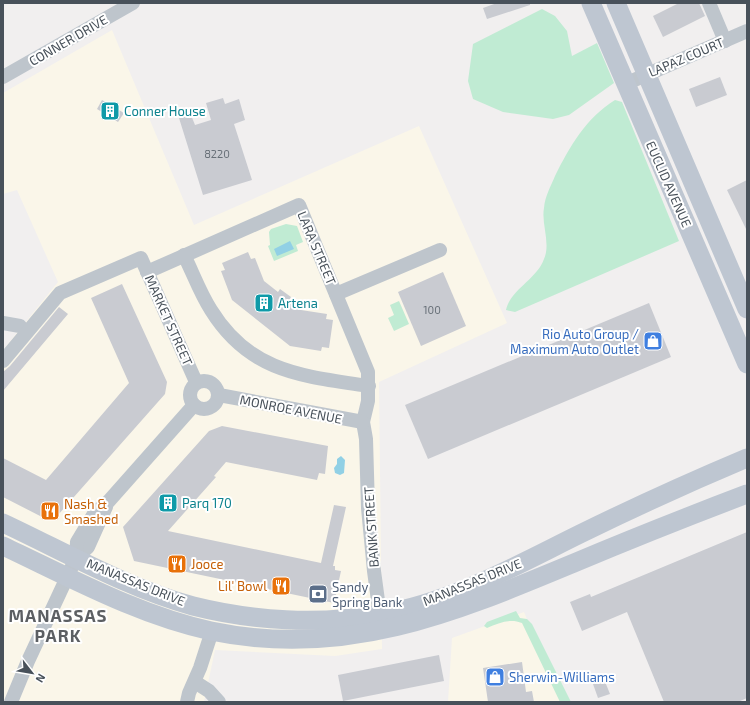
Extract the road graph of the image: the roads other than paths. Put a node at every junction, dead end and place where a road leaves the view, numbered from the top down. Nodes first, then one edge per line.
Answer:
1 (133, 3) edge
2 (591, 3) edge
3 (616, 3) edge
4 (709, 3) edge
5 (747, 31) edge
6 (725, 41) junction
7 (646, 74) junction
8 (3, 77) edge
9 (625, 84) junction
10 (440, 250) dead end
11 (184, 255) junction
12 (147, 272) junction
13 (336, 294) junction
14 (747, 309) edge
15 (3, 323) edge
16 (20, 326) dead end
17 (3, 361) edge
18 (747, 364) edge
19 (196, 382) junction
20 (369, 386) junction
21 (219, 395) junction
22 (194, 405) junction
23 (364, 422) junction
24 (747, 458) edge
25 (747, 494) edge
26 (3, 523) edge
27 (3, 546) edge
28 (76, 558) junction
29 (68, 576) junction
30 (274, 618) junction
31 (381, 623) junction
32 (212, 631) junction
33 (195, 682) junction
34 (11, 702) edge
35 (187, 702) edge
36 (218, 702) edge

1 - 8 street, CONNER DRIVE
2 - 9 main road, EUCLID AVENUE
3 - 7 main road, EUCLID AVENUE
4 - 6 street
5 - 6 street, LAPAZ COURT
6 - 7 street, LAPAZ COURT
7 - 9 street, LAPAZ COURT
7 - 14 main road, EUCLID AVENUE
9 - 18 main road, EUCLID AVENUE
10 - 13 street
11 - 12 street, LARA STREET
11 - 13 street, LARA STREET
11 - 20 street
12 - 17 street, MARKET STREET
12 - 19 street, MARKET STREET
13 - 20 street, LARA STREET
15 - 16 street
19 - 21 street
19 - 22 street
20 - 23 street, LARA STREET
21 - 22 street
21 - 23 street, MONROE AVENUE
22 - 28 street
23 - 31 street, BANK STREET
24 - 31 main road, MANASSAS DRIVE
25 - 31 main road, MANASSAS DRIVE
26 - 28 main road, MANASSAS DRIVE
27 - 29 main road, MANASSAS DRIVE
28 - 29 street
28 - 30 main road, MANASSAS DRIVE
29 - 32 main road, MANASSAS DRIVE
29 - 34 street
30 - 31 main road, MANASSAS DRIVE
30 - 32 main road
31 - 32 main road, MANASSAS DRIVE
32 - 33 street
33 - 35 street
33 - 36 street

